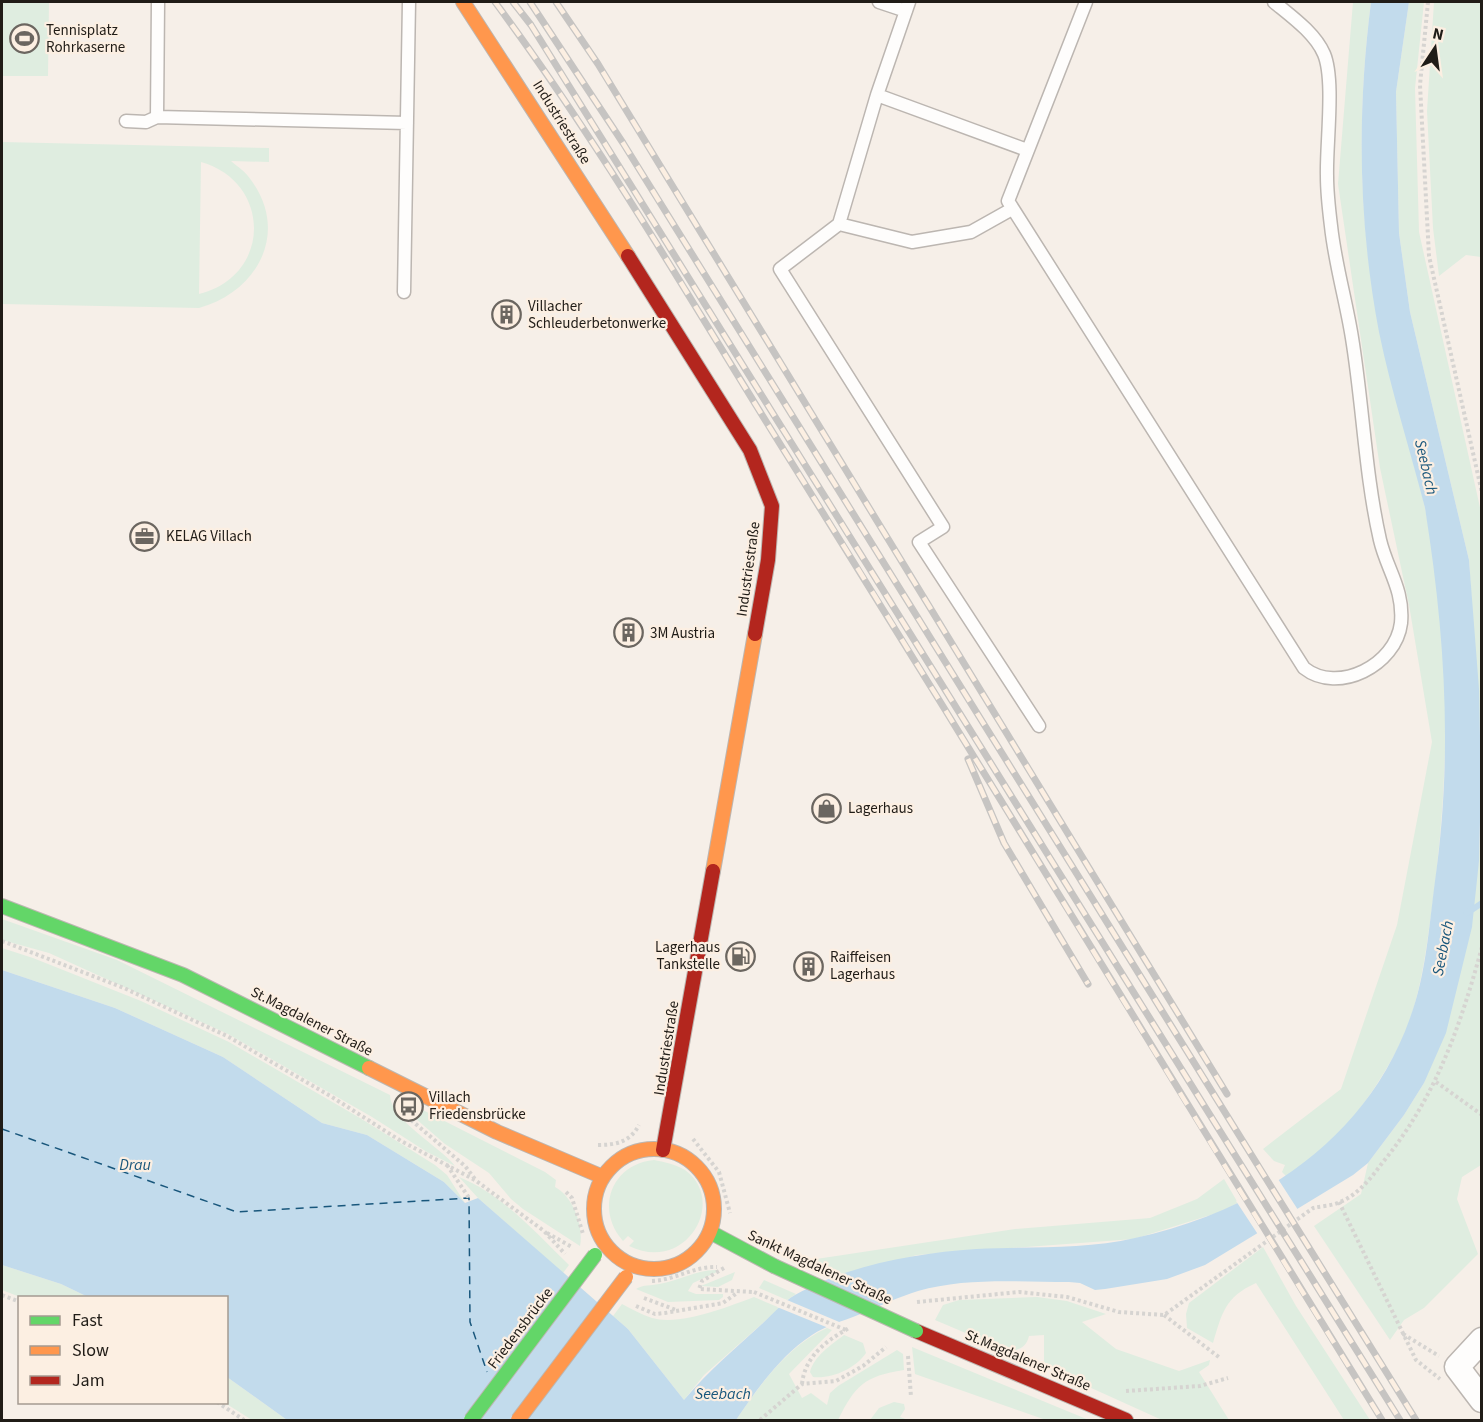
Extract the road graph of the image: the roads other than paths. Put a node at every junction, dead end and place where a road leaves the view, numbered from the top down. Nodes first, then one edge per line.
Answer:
1 (158, 2) edge
2 (409, 2) edge
3 (463, 2) edge
4 (879, 2) edge
5 (1086, 2) edge
6 (1274, 2) edge
7 (907, 6) edge
8 (877, 95) junction
9 (157, 117) junction
10 (126, 121) dead end
11 (407, 123) junction
12 (1027, 150) junction
13 (1012, 208) junction
14 (839, 224) junction
15 (404, 292) dead end
16 (1039, 726) dead end
17 (2, 906) edge
18 (663, 1150) junction
19 (603, 1177) junction
20 (710, 1232) junction
21 (599, 1250) junction
22 (638, 1268) junction
23 (916, 1331) joint
24 (1482, 1340) edge
25 (1482, 1400) edge
26 (471, 1420) edge
27 (518, 1420) edge
28 (1126, 1420) edge

1 - 9 lane
2 - 11 lane
3 - 18 street, Industriestraße
4 - 7 lane
5 - 12 lane
6 - 13 lane
7 - 8 lane
8 - 12 lane
8 - 14 lane
9 - 10 lane
9 - 11 lane
11 - 15 lane
12 - 13 lane
13 - 14 lane
14 - 16 lane
17 - 19 street, St.Magdalener Straße
18 - 19 street
18 - 20 street
19 - 21 street
20 - 22 street
20 - 23 street, Sankt Magdalener Straße, bridge
21 - 22 street
21 - 26 street, Friedensbrücke, bridge
22 - 27 street, bridge
23 - 28 street, St.Magdalener Straße
24 - 25 street

